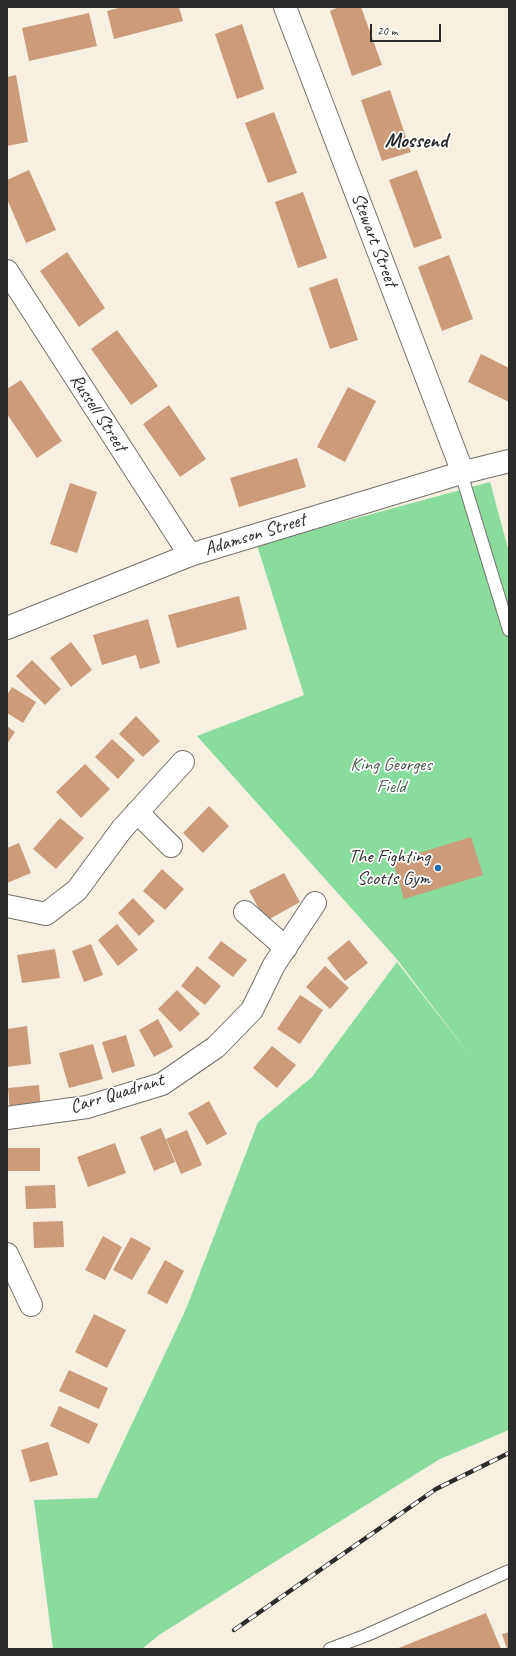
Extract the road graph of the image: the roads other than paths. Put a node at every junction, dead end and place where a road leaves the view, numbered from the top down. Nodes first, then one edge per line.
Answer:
1 (285, 7) edge
2 (7, 271) edge
3 (509, 461) edge
4 (462, 473) junction
5 (190, 555) junction
6 (7, 628) edge
7 (509, 630) edge
8 (183, 762) dead end
9 (137, 812) junction
10 (171, 846) dead end
11 (315, 903) dead end
12 (7, 906) edge
13 (244, 912) dead end
14 (286, 948) junction
15 (7, 1118) edge
16 (7, 1254) edge
17 (31, 1305) dead end
18 (509, 1571) edge
19 (330, 1649) edge

1 - 4 street, Stewart Street
2 - 5 street, Russell Street
3 - 4 street, Adamson Street
4 - 5 street, Adamson Street
4 - 7 lane
5 - 6 street, Adamson Street
8 - 9 street
9 - 10 street
9 - 12 street
11 - 14 street, Carr Quadrant
13 - 14 street
14 - 15 street, Carr Quadrant
16 - 17 street
18 - 19 lane

